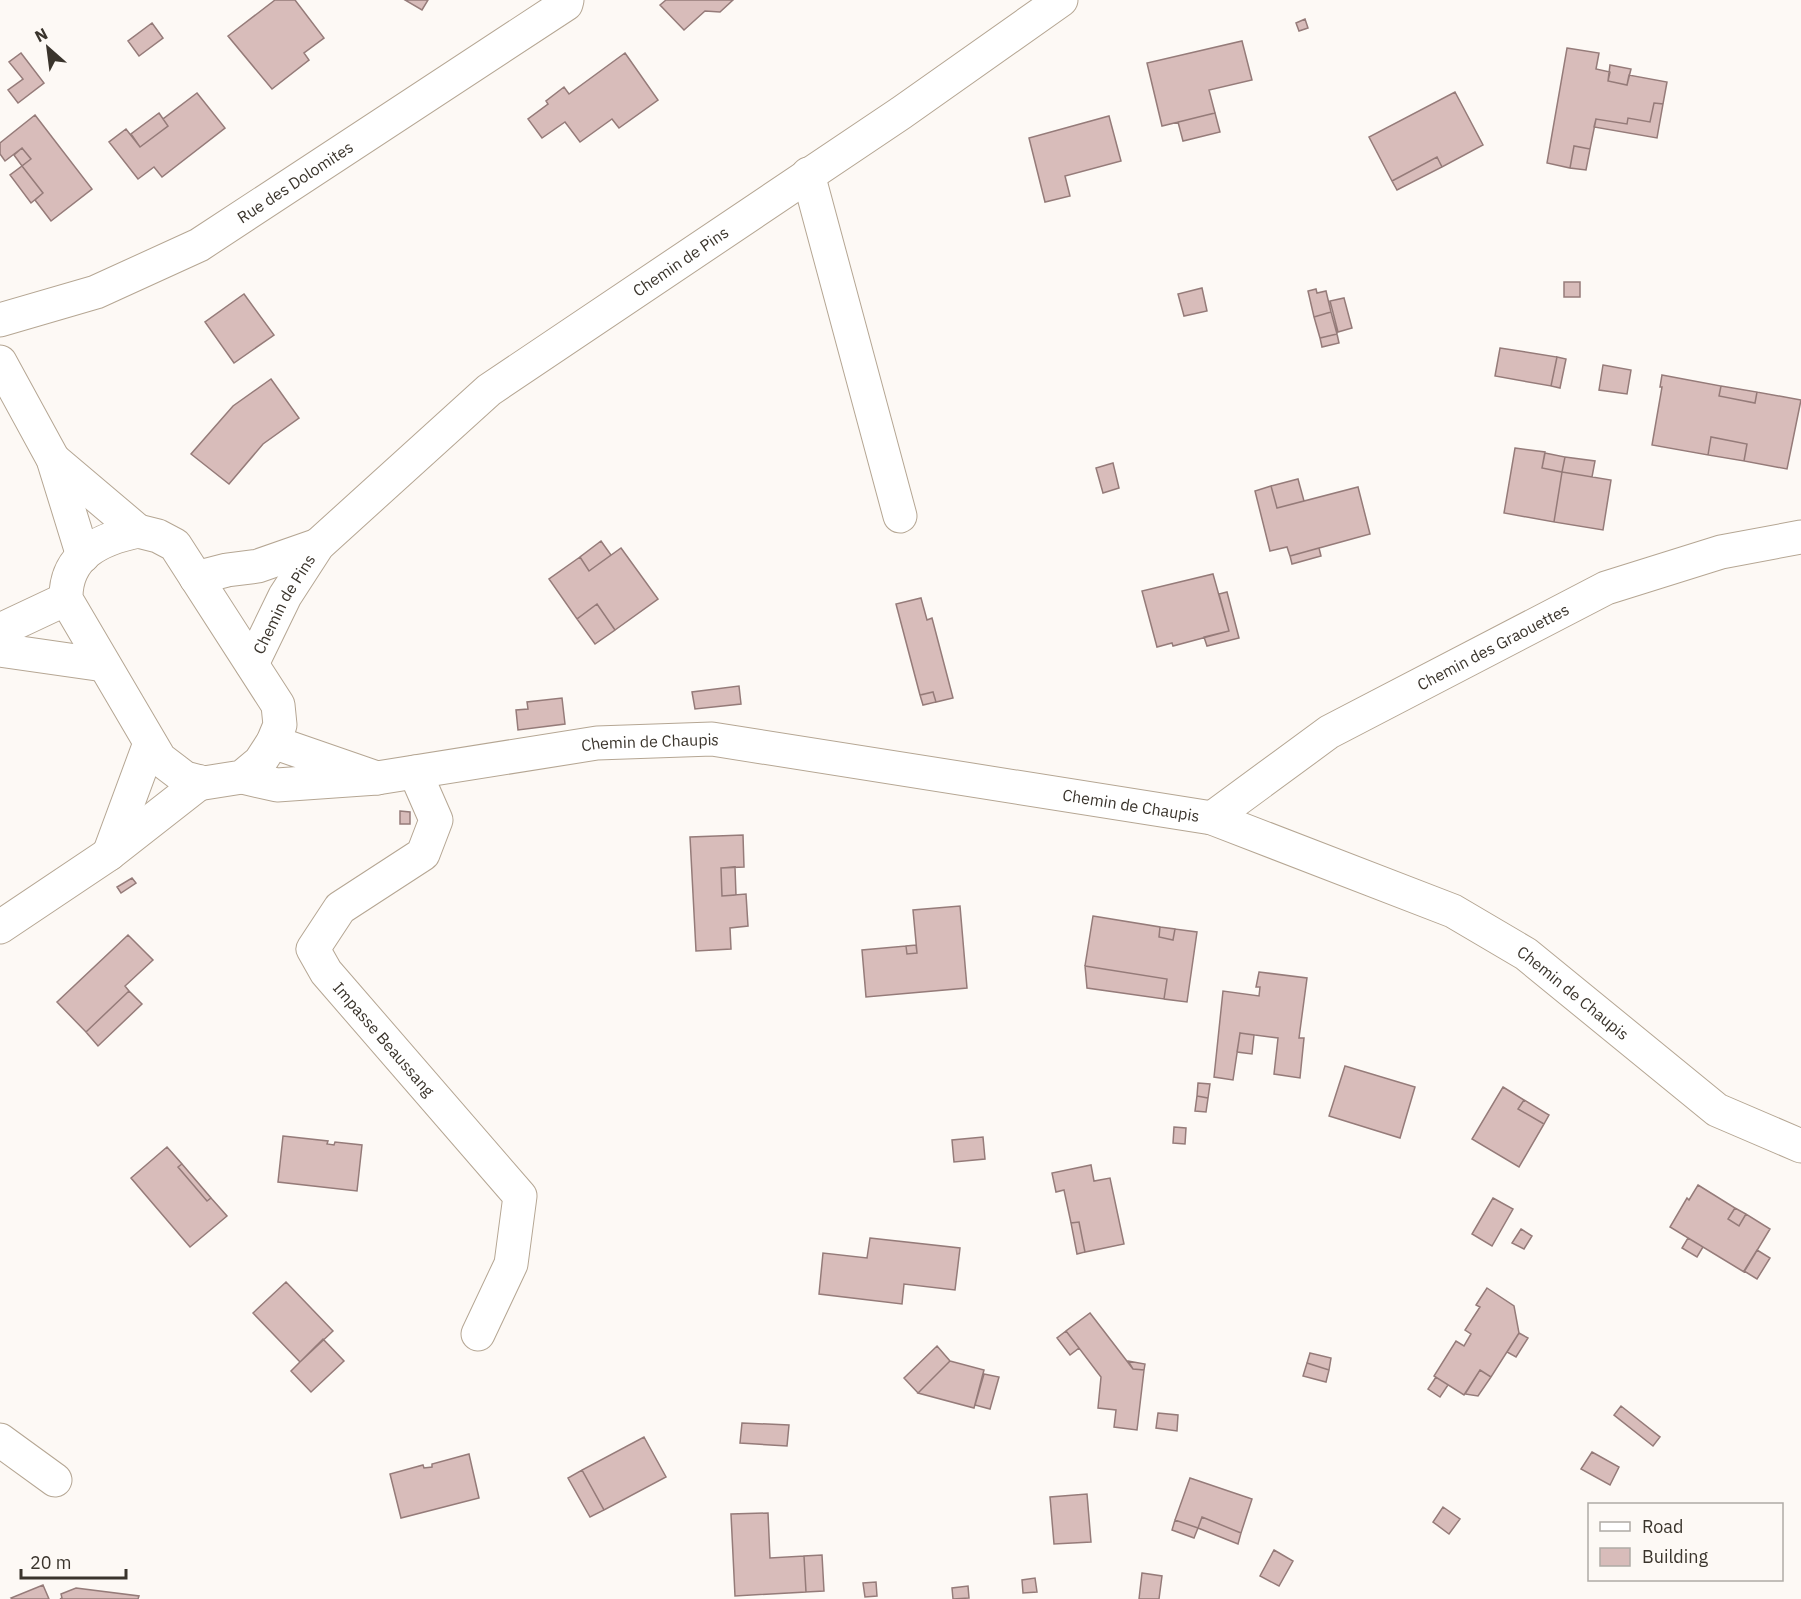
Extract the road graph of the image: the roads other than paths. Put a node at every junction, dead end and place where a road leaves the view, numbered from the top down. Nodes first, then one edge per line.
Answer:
1 (567, 0) edge
2 (1061, 0) edge
3 (808, 174) junction
4 (0, 320) edge
5 (0, 362) edge
6 (53, 459) junction
7 (900, 516) dead end
8 (138, 531) junction
9 (1801, 537) edge
10 (318, 545) junction
11 (83, 556) junction
12 (196, 578) junction
13 (66, 599) junction
14 (0, 630) edge
15 (0, 650) edge
16 (252, 664) junction
17 (105, 665) junction
18 (273, 742) junction
19 (150, 743) junction
20 (415, 772) junction
21 (242, 777) junction
22 (377, 778) junction
23 (201, 782) junction
24 (1212, 818) junction
25 (109, 854) junction
26 (0, 927) edge
27 (1801, 1146) edge
28 (478, 1334) dead end
29 (0, 1440) edge
30 (55, 1480) dead end

1 - 4 street, Rue des Dolomites
2 - 3 street, Chemin de Pins
3 - 7 street
3 - 10 street, Chemin de Pins
5 - 6 street
6 - 8 street
6 - 11 street
8 - 11 street
8 - 12 street
9 - 24 street, Chemin des Graouettes
10 - 12 street, Chemin de Pins
10 - 16 street, Chemin de Pins
11 - 13 street
12 - 16 street
13 - 14 street
13 - 17 street
15 - 17 street
16 - 18 street
17 - 19 street
18 - 21 street
18 - 22 street, Chemin de Chaupis
19 - 23 street
19 - 25 street
20 - 22 street, Chemin de Chaupis
20 - 24 street, Chemin de Chaupis
20 - 28 street, Impasse Beaussang
21 - 22 street, Chemin de Chaupis
21 - 23 street
23 - 25 street
24 - 27 street, Chemin de Chaupis
25 - 26 street
29 - 30 street

